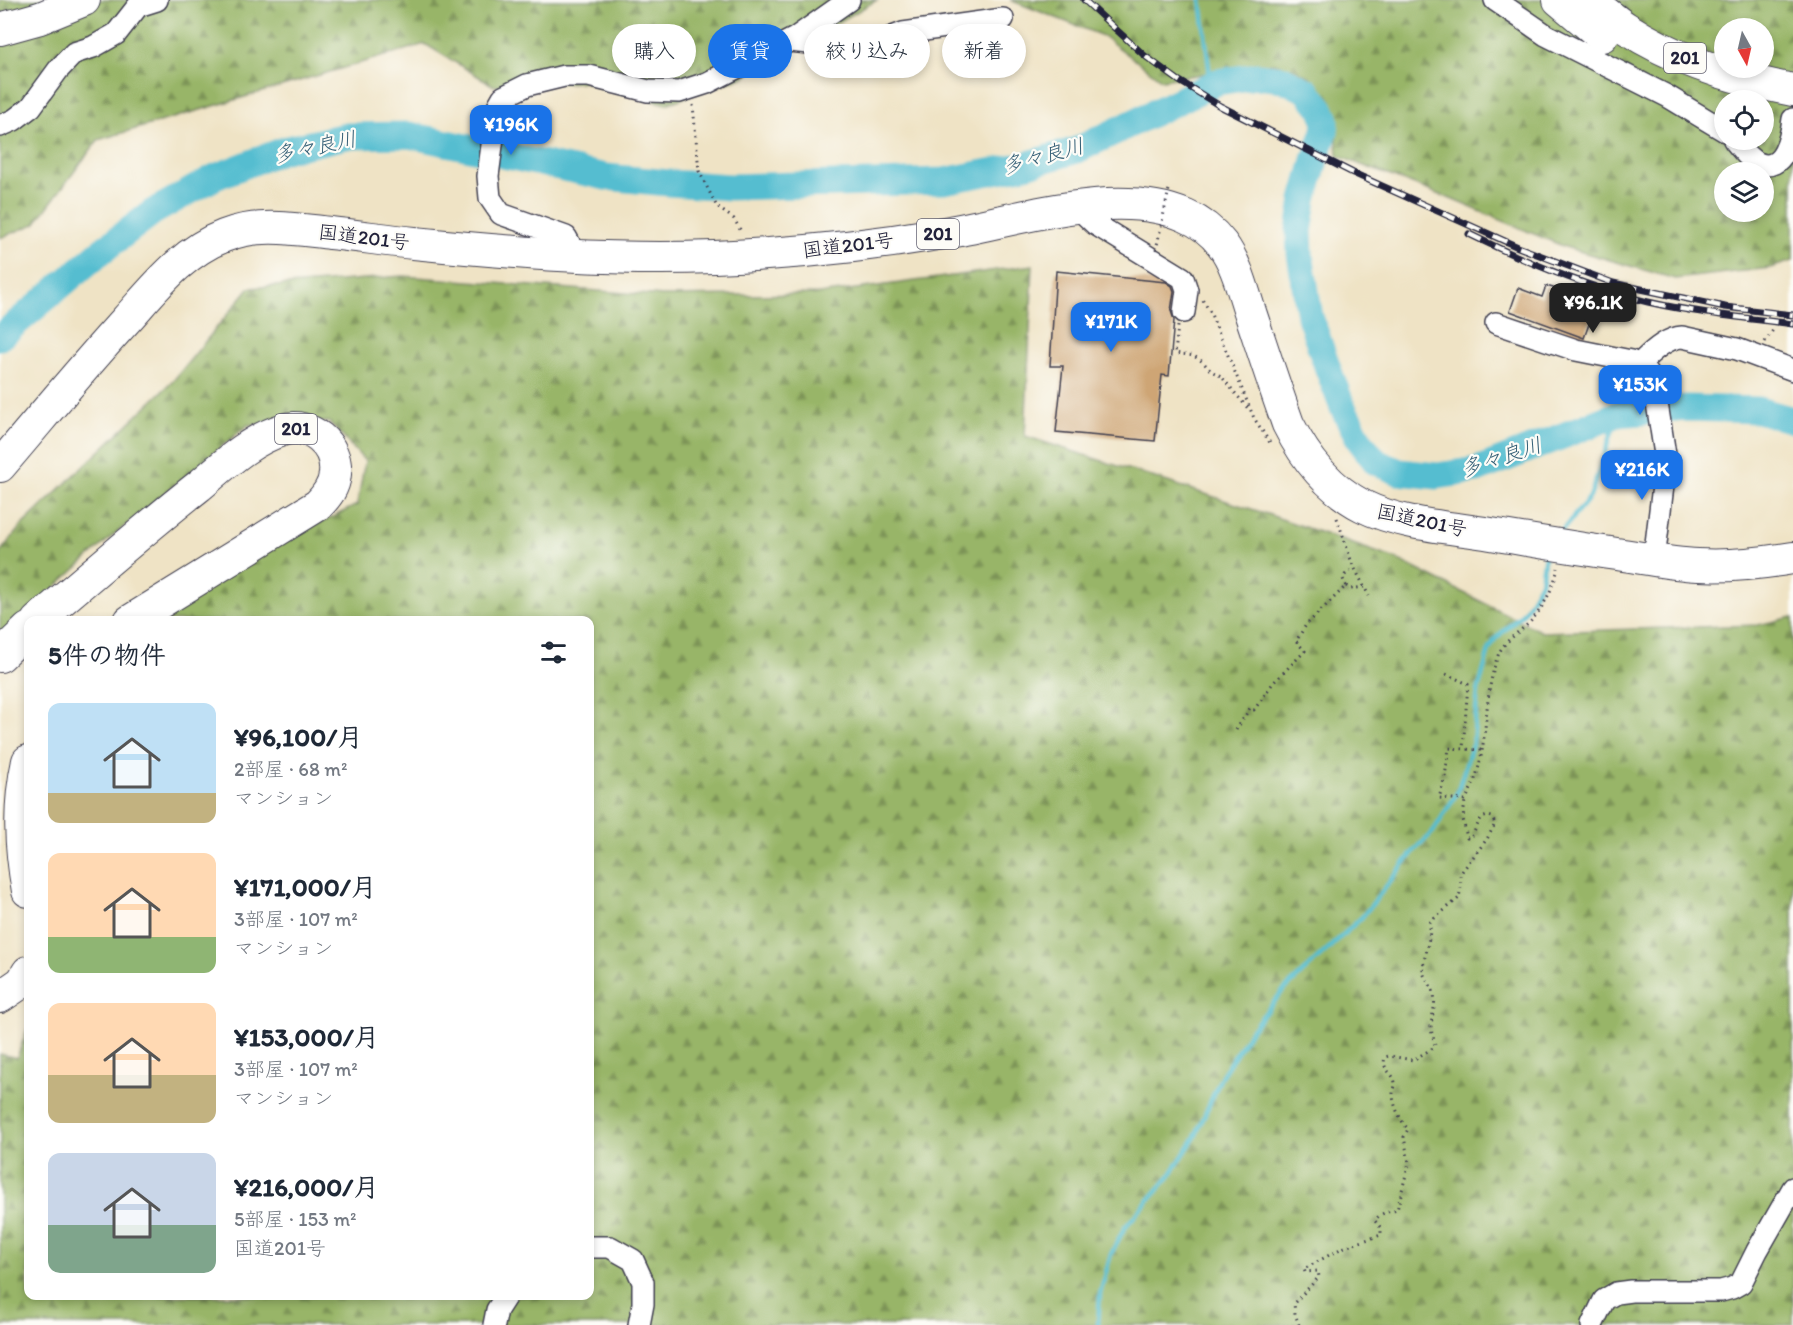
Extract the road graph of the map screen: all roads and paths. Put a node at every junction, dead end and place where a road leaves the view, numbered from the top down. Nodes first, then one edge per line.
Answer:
1 (32, 0) edge
2 (84, 0) edge
3 (157, 0) edge
4 (849, 0) edge
5 (1495, 0) edge
6 (1559, 0) edge
7 (1589, 0) edge
8 (0, 9) edge
9 (1003, 20) dead end
10 (0, 29) edge
11 (792, 40) edge
12 (792, 41) edge
13 (717, 78) edge
14 (690, 89) junction
15 (1716, 90) edge
16 (1793, 90) edge
17 (1774, 109) edge
18 (1793, 118) edge
19 (1714, 124) edge
20 (0, 126) edge
21 (1743, 150) edge
22 (1169, 189) dead end
23 (1078, 208) junction
24 (1156, 250) dead end
25 (752, 255) junction
26 (577, 257) junction
27 (1181, 319) joint
28 (1496, 323) dead end
29 (1639, 365) junction
30 (1793, 370) edge
31 (1252, 412) dead end
32 (0, 466) edge
33 (1562, 545) junction
34 (1793, 558) edge
35 (1654, 560) junction
36 (1354, 568) dead end
37 (1346, 586) junction
38 (1364, 587) dead end
39 (43, 616) edge
40 (138, 616) edge
41 (24, 632) edge
42 (0, 656) edge
43 (1446, 674) dead end
44 (1236, 730) dead end
45 (1463, 748) junction
46 (1481, 750) junction
47 (24, 788) edge
48 (1465, 800) junction
49 (24, 867) edge
50 (24, 979) edge
51 (0, 997) edge
52 (1793, 1188) edge
53 (594, 1247) edge
54 (503, 1300) edge
55 (495, 1325) edge
56 (639, 1325) edge
57 (1299, 1325) edge
58 (1592, 1325) edge

1 - 8 highway
2 - 10 highway
3 - 20 street
4 - 11 street
5 - 19 street
6 - 15 highway, 201
7 - 16 highway, 201
9 - 12 street
13 - 14 street
14 - 25 path
14 - 26 street
17 - 18 highway
18 - 21 street
22 - 24 path, bridge
23 - 25 highway, 国道201号 / 201
23 - 27 street
23 - 33 highway, 国道201号 / 201
25 - 26 highway, 国道201号 / 201
26 - 32 highway, 国道201号 / 201
27 - 31 path
28 - 29 street
29 - 30 street
29 - 35 street
33 - 35 highway, 国道201号 / 201
33 - 46 path
34 - 35 highway, 国道201号 / 201
36 - 37 path
37 - 38 path
37 - 44 path
39 - 40 highway, 201
41 - 42 highway
43 - 45 path
45 - 46 path
45 - 48 path
46 - 48 path
47 - 49 highway
48 - 57 path
50 - 51 highway
52 - 58 street
53 - 56 street
54 - 55 street

